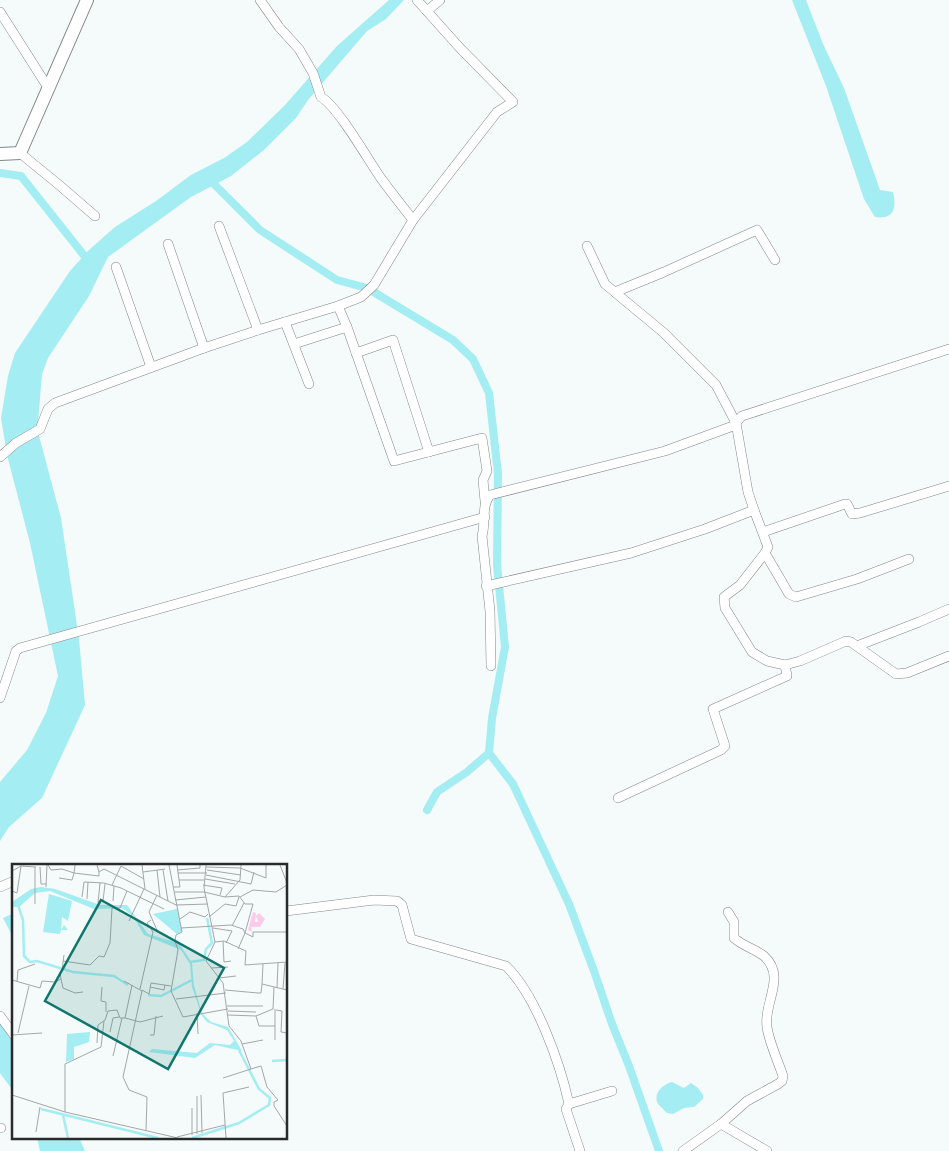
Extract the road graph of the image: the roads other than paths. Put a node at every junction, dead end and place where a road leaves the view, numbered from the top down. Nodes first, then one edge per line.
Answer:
1 (87, 0) edge
2 (260, 0) edge
3 (440, 0) edge
4 (417, 1) edge
5 (427, 11) junction
6 (0, 12) edge
7 (49, 89) junction
8 (0, 154) edge
9 (20, 154) junction
10 (95, 216) dead end
11 (413, 220) junction
12 (219, 226) dead end
13 (168, 244) dead end
14 (587, 246) dead end
15 (775, 260) dead end
16 (116, 267) dead end
17 (615, 292) junction
18 (338, 306) junction
19 (285, 322) junction
20 (347, 327) junction
21 (258, 330) junction
22 (294, 344) junction
23 (204, 348) junction
24 (949, 349) edge
25 (356, 353) junction
26 (151, 367) junction
27 (308, 384) dead end
28 (736, 423) junction
29 (429, 452) junction
30 (2, 455) edge
31 (949, 486) edge
32 (488, 498) junction
33 (754, 510) junction
34 (484, 517) junction
35 (763, 532) junction
36 (766, 553) junction
37 (908, 560) dead end
38 (486, 586) junction
39 (949, 609) edge
40 (857, 646) junction
41 (949, 656) edge
42 (785, 665) junction
43 (491, 666) dead end
44 (0, 698) edge
45 (618, 798) dead end
46 (12, 882) edge
47 (0, 887) edge
48 (288, 911) edge
49 (728, 912) dead end
50 (0, 1016) edge
51 (12, 1032) edge
52 (612, 1091) dead end
53 (570, 1104) junction
54 (721, 1124) junction
55 (580, 1151) edge
56 (684, 1151) edge
57 (767, 1151) edge

1 - 7 street
2 - 11 street
3 - 5 street
4 - 5 street
5 - 11 street
6 - 7 street
7 - 9 street
8 - 9 street
9 - 10 street
11 - 18 street
12 - 21 street
13 - 23 street
14 - 17 street
15 - 17 street
16 - 26 street
17 - 28 street
18 - 19 street
18 - 20 street
19 - 21 street
19 - 22 street
20 - 22 street
20 - 25 street
21 - 23 street
22 - 27 street
23 - 26 street
24 - 28 street
25 - 29 street
25 - 29 street
26 - 30 street
28 - 32 street
28 - 33 street
29 - 32 street
31 - 35 street
32 - 34 street
33 - 35 street
33 - 38 street
34 - 38 street
34 - 44 street
35 - 36 street
36 - 37 street
36 - 42 street
38 - 43 street
39 - 40 street
40 - 41 street
40 - 42 street
42 - 45 street
46 - 47 street
48 - 53 street
49 - 54 street
50 - 51 street
52 - 53 street
53 - 55 street
54 - 56 street
54 - 57 street

